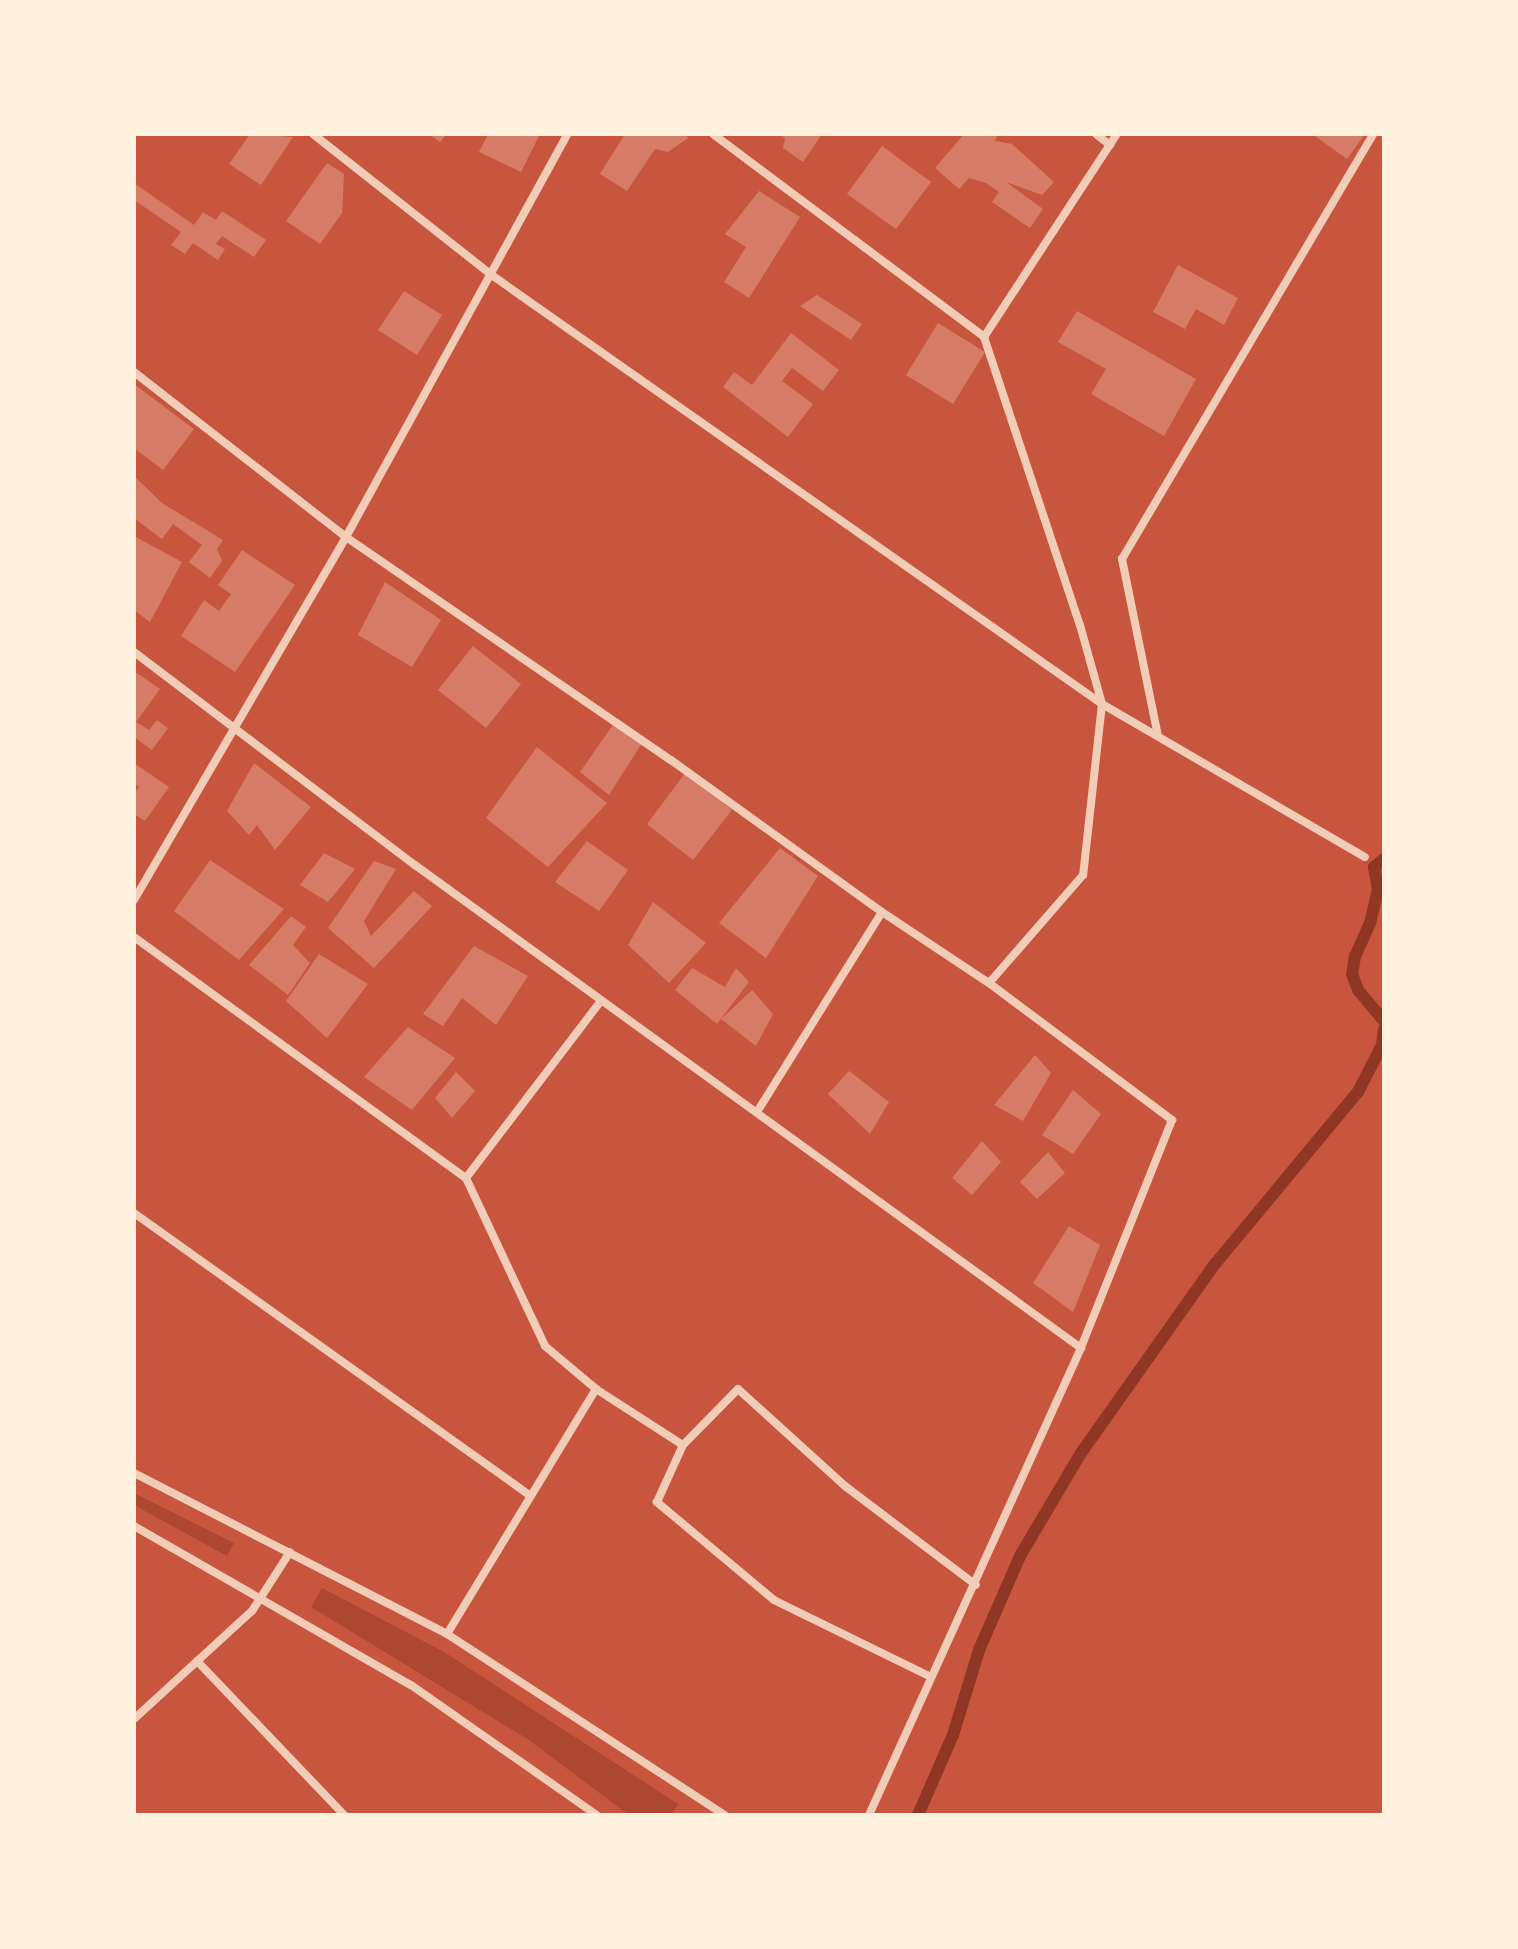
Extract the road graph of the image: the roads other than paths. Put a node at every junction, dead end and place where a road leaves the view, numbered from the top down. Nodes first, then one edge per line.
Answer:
1 (313, 134) edge
2 (568, 134) edge
3 (713, 134) edge
4 (1096, 134) edge
5 (1117, 134) edge
6 (1373, 134) edge
7 (1110, 145) junction
8 (493, 276) junction
9 (984, 337) junction
10 (134, 372) edge
11 (346, 537) junction
12 (134, 652) edge
13 (1102, 704) junction
14 (234, 729) junction
15 (1158, 736) junction
16 (1365, 857) dead end
17 (134, 900) edge
18 (882, 912) junction
19 (134, 937) edge
20 (989, 983) junction
21 (601, 1001) junction
22 (757, 1112) junction
23 (466, 1178) junction
24 (134, 1213) edge
25 (1081, 1348) junction
26 (596, 1389) junction
27 (683, 1445) junction
28 (134, 1473) edge
29 (529, 1495) junction
30 (134, 1526) edge
31 (290, 1552) junction
32 (976, 1585) junction
33 (262, 1598) junction
34 (447, 1634) junction
35 (197, 1661) junction
36 (931, 1677) junction
37 (134, 1719) edge
38 (720, 1814) edge
39 (344, 1815) edge
40 (597, 1815) edge
41 (869, 1815) edge

1 - 8 street
2 - 8 street
3 - 9 street
4 - 7 street
5 - 7 street
6 - 15 street
7 - 9 street
8 - 11 street
8 - 13 street
9 - 13 street
10 - 11 street
11 - 14 street
11 - 18 street
12 - 14 street
13 - 15 street
13 - 20 street
14 - 17 street
14 - 21 street
15 - 16 street
18 - 20 street
18 - 22 street
19 - 23 street
20 - 25 street
21 - 22 street
21 - 23 street
22 - 25 street
23 - 26 street
24 - 29 street
25 - 32 street
26 - 27 street
26 - 29 street
27 - 32 street
27 - 36 street
28 - 31 street
29 - 34 street
30 - 33 street
31 - 33 street
31 - 34 street
32 - 36 street
33 - 35 street
33 - 40 street
34 - 38 street
35 - 37 street
35 - 39 street
36 - 41 street

